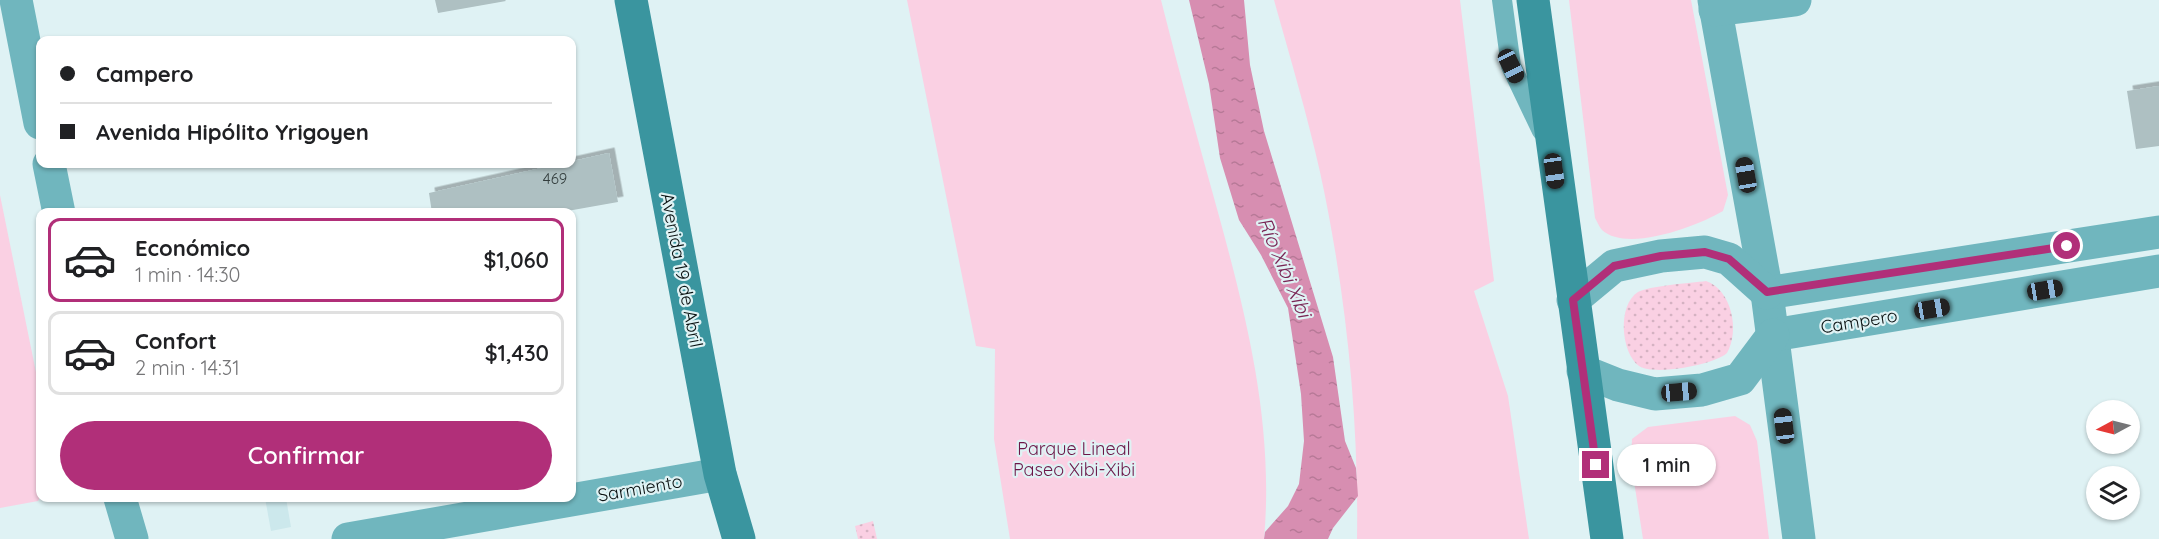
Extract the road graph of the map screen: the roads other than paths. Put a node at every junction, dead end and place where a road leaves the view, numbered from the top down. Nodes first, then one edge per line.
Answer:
1 (16, 0) edge
2 (631, 0) edge
3 (1502, 0) edge
4 (1533, 0) edge
5 (1795, 0) edge
6 (1715, 5) edge
7 (36, 102) edge
8 (1551, 149) junction
9 (50, 168) edge
10 (57, 208) edge
11 (2159, 232) edge
12 (2159, 271) edge
13 (1767, 292) junction
14 (1573, 300) junction
15 (1773, 335) junction
16 (1583, 370) junction
17 (720, 474) junction
18 (576, 499) edge
19 (121, 502) edge
20 (560, 502) edge
21 (132, 539) edge
22 (348, 539) edge
23 (739, 539) edge
24 (1607, 539) edge
25 (1799, 539) edge

1 - 7 street
2 - 17 main road, Avenida 19 de Abril
3 - 8 lane
4 - 8 main road
5 - 6 street
6 - 13 street
8 - 14 main road
9 - 10 street
11 - 13 street
12 - 15 street, Campero
13 - 14 street
13 - 15 street
14 - 16 main road
15 - 16 street
15 - 25 street
16 - 24 main road
17 - 18 street, Sarmiento
17 - 23 main road, Avenida 19 de Abril
19 - 21 street
20 - 22 street, Sarmiento

